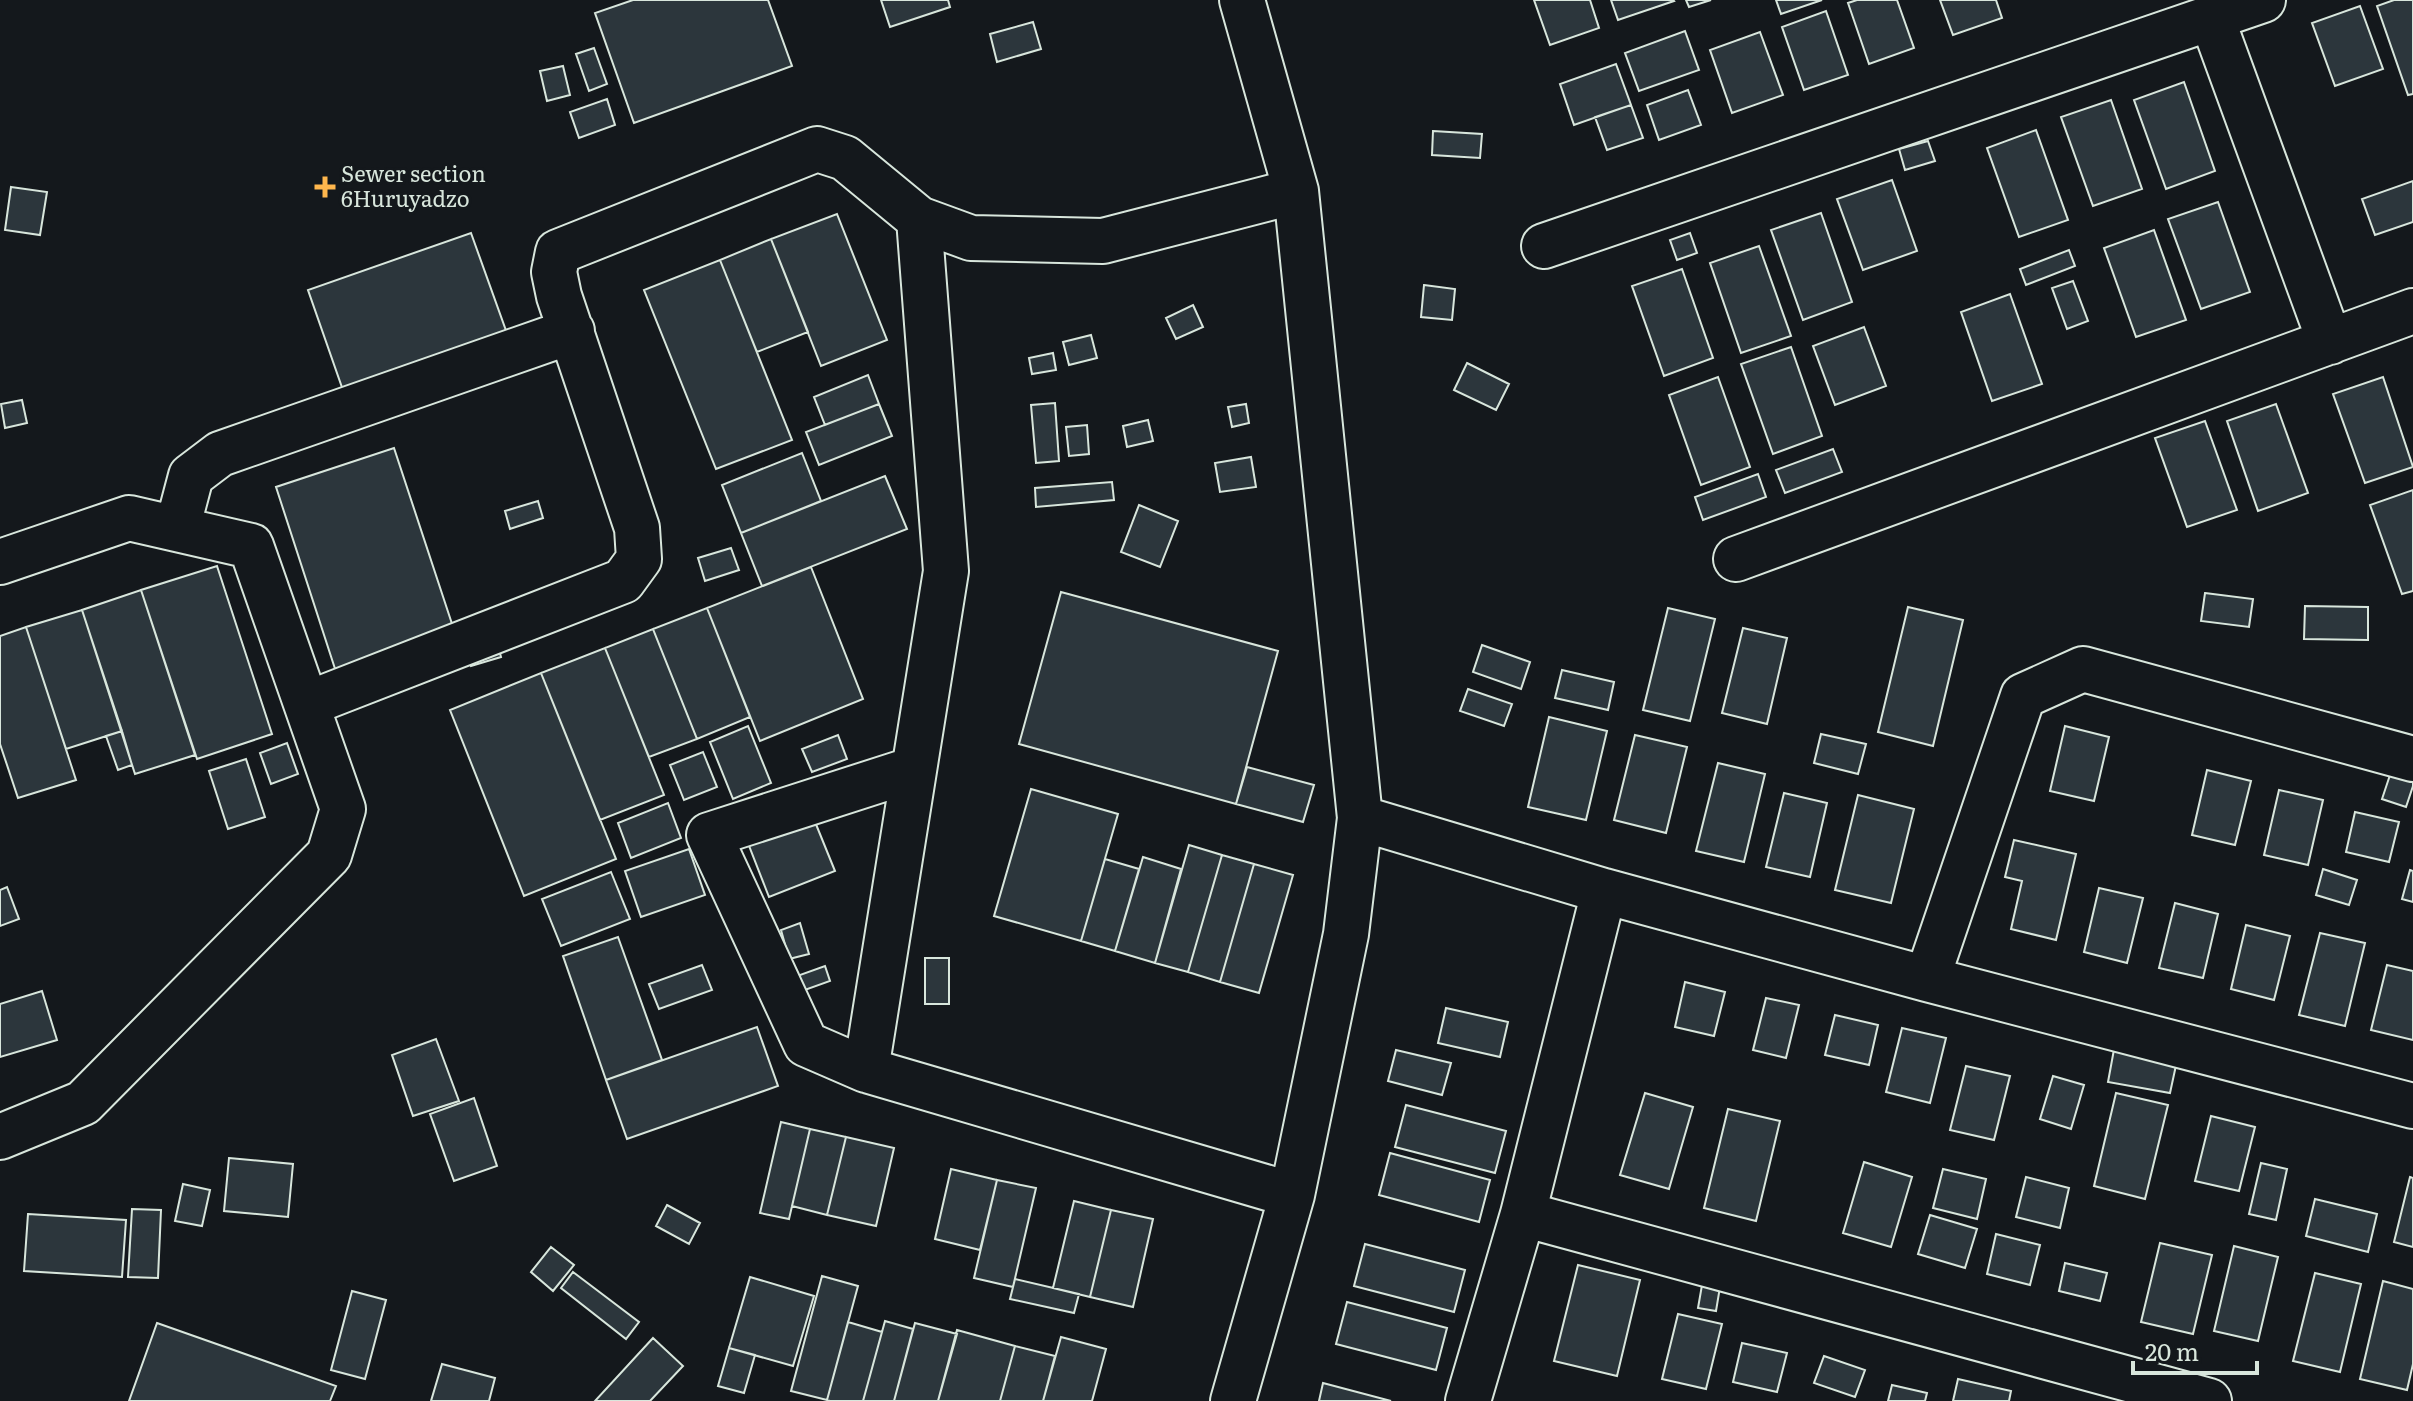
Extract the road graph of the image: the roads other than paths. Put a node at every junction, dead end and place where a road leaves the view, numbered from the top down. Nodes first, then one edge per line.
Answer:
1 (2263, 0) edge
2 (1246, 2) edge
3 (2212, 19) junction
4 (1296, 191) junction
5 (919, 219) junction
6 (1544, 246) dead end
7 (2413, 311) edge
8 (572, 331) junction
9 (2330, 342) junction
10 (177, 529) junction
11 (1736, 559) dead end
12 (0, 562) edge
13 (307, 704) junction
14 (2413, 759) edge
15 (914, 769) junction
16 (1360, 818) junction
17 (1604, 891) junction
18 (1927, 979) junction
19 (866, 1070) junction
20 (2413, 1106) edge
21 (0, 1137) edge
22 (1292, 1195) junction
23 (1523, 1214) junction
24 (1233, 1401) edge
25 (1468, 1401) edge
26 (2209, 1401) edge

1 - 3 street
2 - 4 street
3 - 6 street
3 - 9 street
4 - 5 street
4 - 16 street
5 - 8 street
5 - 15 street
7 - 9 street
8 - 10 street
8 - 13 street
9 - 11 street
10 - 12 street
10 - 13 street
13 - 21 street
14 - 18 street
15 - 19 street
15 - 19 street
16 - 17 street
16 - 22 street
17 - 18 street
17 - 23 street
18 - 20 street
19 - 22 street
22 - 24 street
23 - 25 street
23 - 26 street

